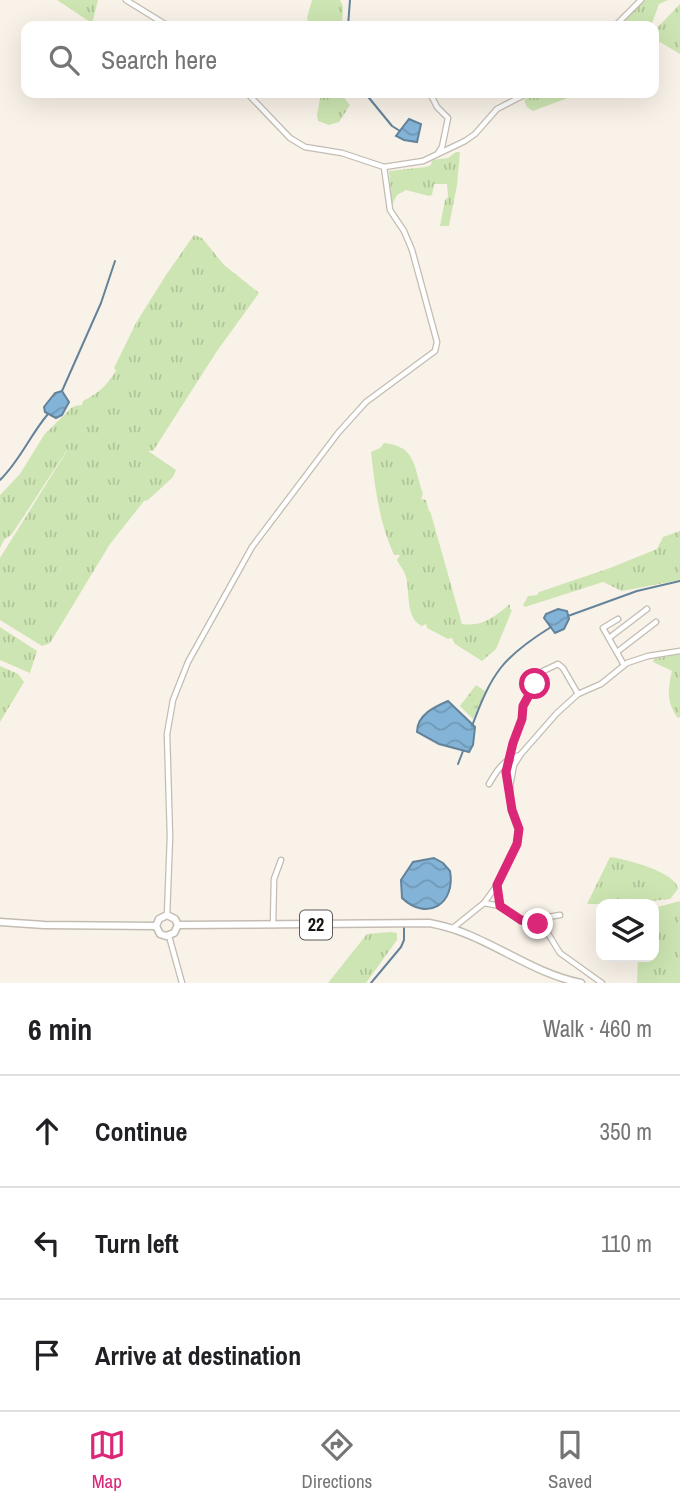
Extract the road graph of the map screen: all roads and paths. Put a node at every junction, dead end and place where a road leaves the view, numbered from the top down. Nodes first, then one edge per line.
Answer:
1 (126, 0) edge
2 (641, 0) edge
3 (160, 21) edge
4 (620, 21) edge
5 (252, 98) edge
6 (433, 98) edge
7 (518, 98) edge
8 (437, 154) junction
9 (384, 167) junction
10 (647, 609) dead end
11 (618, 619) dead end
12 (656, 622) dead end
13 (609, 638) junction
14 (680, 651) edge
15 (617, 652) junction
16 (624, 665) junction
17 (578, 694) junction
18 (521, 754) junction
19 (511, 757) junction
20 (489, 784) dead end
21 (510, 786) junction
22 (281, 860) dead end
23 (497, 885) junction
24 (484, 903) junction
25 (500, 906) junction
26 (167, 915) junction
27 (560, 915) dead end
28 (0, 922) edge
29 (538, 924) junction
30 (178, 925) junction
31 (156, 926) junction
32 (273, 926) junction
33 (453, 928) junction
34 (169, 936) junction
35 (182, 983) edge
36 (582, 983) edge
37 (602, 983) edge

1 - 3 street
2 - 4 street
5 - 9 street
6 - 8 street
7 - 8 street
8 - 9 street
9 - 26 street
10 - 13 street
11 - 13 street
12 - 15 street
13 - 15 street
14 - 16 street
15 - 16 street
16 - 17 street
17 - 18 street
17 - 19 street
18 - 19 street
18 - 21 street
19 - 20 street
19 - 21 street
21 - 23 street
22 - 32 street
23 - 24 street
23 - 25 street
24 - 25 street
24 - 33 street
25 - 29 street
26 - 30 main road
26 - 31 main road
27 - 29 street
28 - 31 main road
29 - 37 street
30 - 32 main road, 22
30 - 34 main road
31 - 34 main road
32 - 33 main road, 22
33 - 36 main road, 22
34 - 35 street

